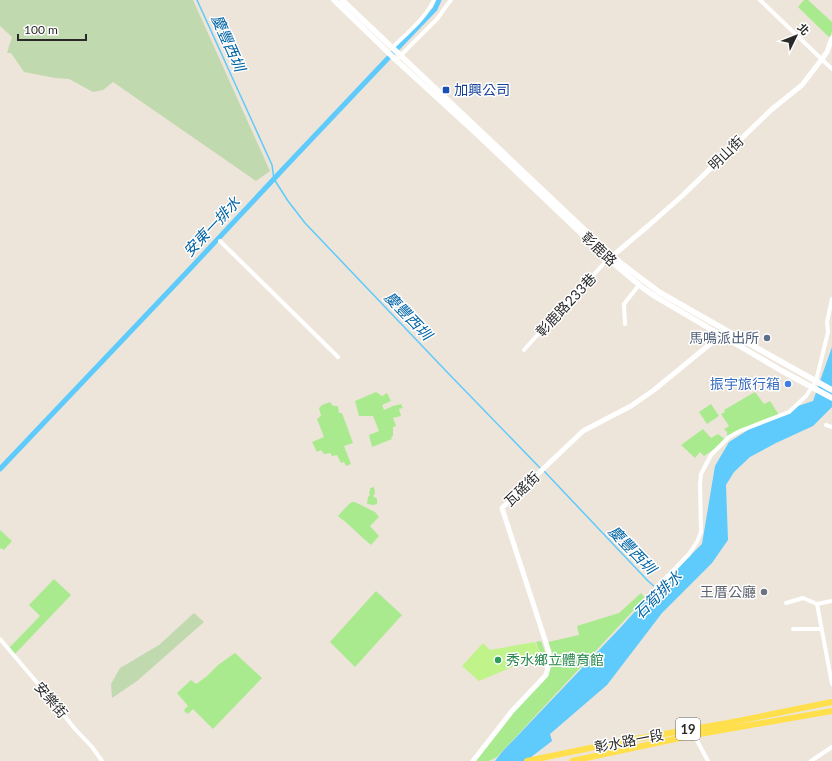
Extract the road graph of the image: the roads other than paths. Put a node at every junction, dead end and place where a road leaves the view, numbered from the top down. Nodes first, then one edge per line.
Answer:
1 (334, 0) edge
2 (342, 0) edge
3 (434, 0) edge
4 (451, 0) edge
5 (760, 0) edge
6 (832, 38) edge
7 (390, 50) junction
8 (398, 58) junction
9 (822, 59) junction
10 (832, 69) edge
11 (220, 241) dead end
12 (610, 257) junction
13 (639, 285) junction
14 (657, 294) junction
15 (832, 299) edge
16 (625, 324) dead end
17 (721, 335) junction
18 (736, 336) junction
19 (524, 350) dead end
20 (338, 357) dead end
21 (817, 382) junction
22 (813, 387) junction
23 (832, 390) edge
24 (832, 398) edge
25 (826, 425) dead end
26 (832, 427) edge
27 (656, 587) dead end
28 (832, 601) edge
29 (786, 602) dead end
30 (817, 604) junction
31 (793, 629) dead end
32 (821, 629) junction
33 (0, 639) edge
34 (832, 651) edge
35 (826, 653) junction
36 (832, 684) edge
37 (832, 702) edge
38 (832, 711) edge
39 (693, 732) junction
40 (832, 747) edge
41 (102, 761) edge
42 (473, 761) edge
43 (527, 761) edge
44 (572, 761) edge
45 (708, 761) edge
46 (810, 761) edge

1 - 7 main road
2 - 7 main road
3 - 7 street
4 - 8 street
5 - 9 street
6 - 9 street, 明山街
7 - 8 main road, 彰鹿路
8 - 12 main road, 彰鹿路
9 - 10 street
9 - 12 street, 明山街
11 - 20 street
12 - 13 main road, 彰鹿路
12 - 14 main road, 彰鹿路
12 - 19 street, 彰鹿路233巷
13 - 14 main road, 彰鹿路
13 - 16 street
14 - 17 main road, 彰鹿路
14 - 18 main road, 彰鹿路
15 - 21 street
17 - 18 street
17 - 22 main road, 彰鹿路
17 - 42 street, 瓦磘街
18 - 21 main road, 彰鹿路
21 - 22 street
21 - 23 main road, 彰鹿路
22 - 24 main road, 彰鹿路
22 - 27 street
25 - 26 street
28 - 30 street
29 - 30 street
30 - 32 street
31 - 32 street
32 - 35 street
33 - 41 street, 安樂街
34 - 35 street
35 - 36 street
37 - 39 main road, 彰水路一段 / 19
38 - 39 main road, 彰水路一段 / 19
39 - 43 main road, 彰水路一段 / 19
39 - 44 main road, 彰水路一段 / 19
39 - 45 street
40 - 46 street

